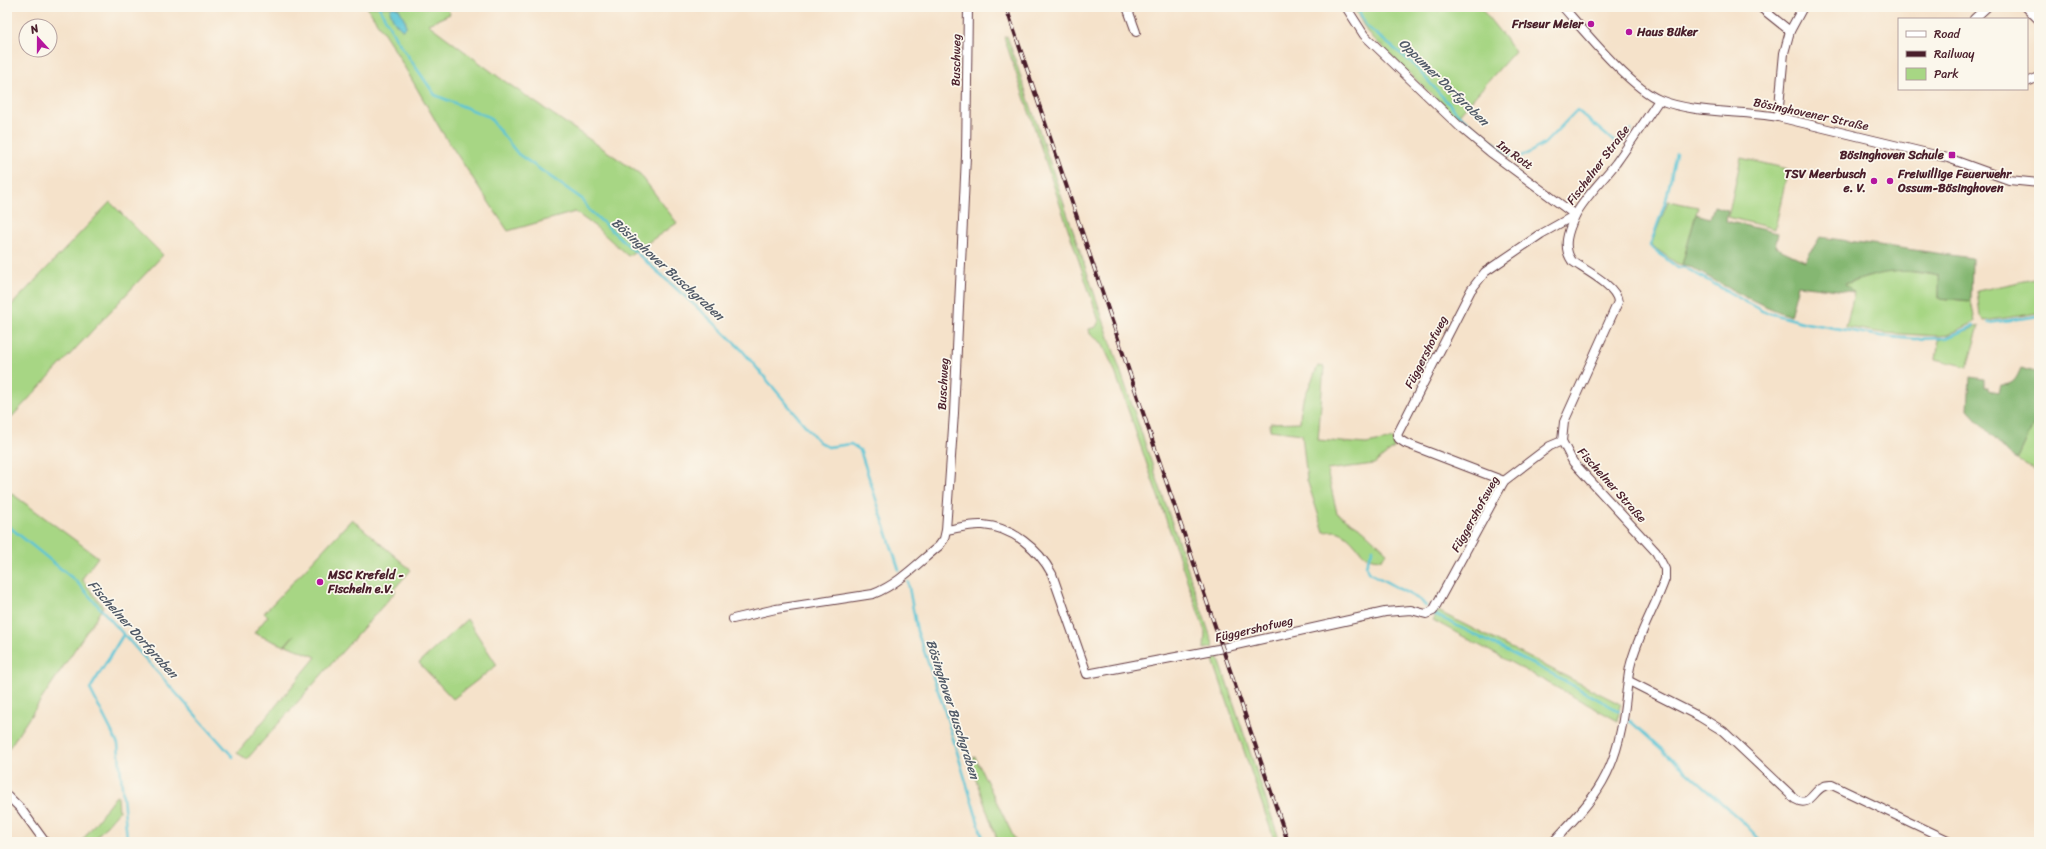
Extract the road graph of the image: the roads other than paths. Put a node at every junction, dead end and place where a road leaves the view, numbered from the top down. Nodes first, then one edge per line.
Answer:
1 (968, 7) edge
2 (1126, 7) edge
3 (1346, 7) edge
4 (1563, 7) edge
5 (1760, 7) edge
6 (1803, 7) edge
7 (1987, 7) edge
8 (2026, 7) edge
9 (1975, 18) edge
10 (2039, 20) edge
11 (1790, 31) junction
12 (1136, 32) dead end
13 (2039, 77) edge
14 (2028, 82) edge
15 (1659, 100) junction
16 (1778, 117) junction
17 (2039, 183) edge
18 (1575, 215) junction
19 (1562, 441) junction
20 (1504, 481) junction
21 (946, 530) junction
22 (1426, 614) joint
23 (733, 619) dead end
24 (1629, 682) junction
25 (7, 794) edge
26 (45, 842) edge
27 (1553, 842) edge
28 (1952, 842) edge

1 - 21 street, Buschweg
2 - 12 street
3 - 18 street, Im Rott
4 - 15 street, Bösinghovener Straße
5 - 11 street
6 - 11 street
7 - 9 street
8 - 10 street
11 - 16 street
13 - 14 street
15 - 16 street, Bösinghovener Straße
15 - 18 street, Fischelner Straße
16 - 17 street, Bösinghovener Straße
18 - 19 street, Fischelner Straße
18 - 20 street, Függershofweg
19 - 20 street, Függershofsweg
19 - 24 street, Fischelner Straße
20 - 22 street, Függershofsweg
21 - 22 street, Függershofweg
21 - 23 street
24 - 27 street, Fischelner Straße
24 - 28 street
25 - 26 street

